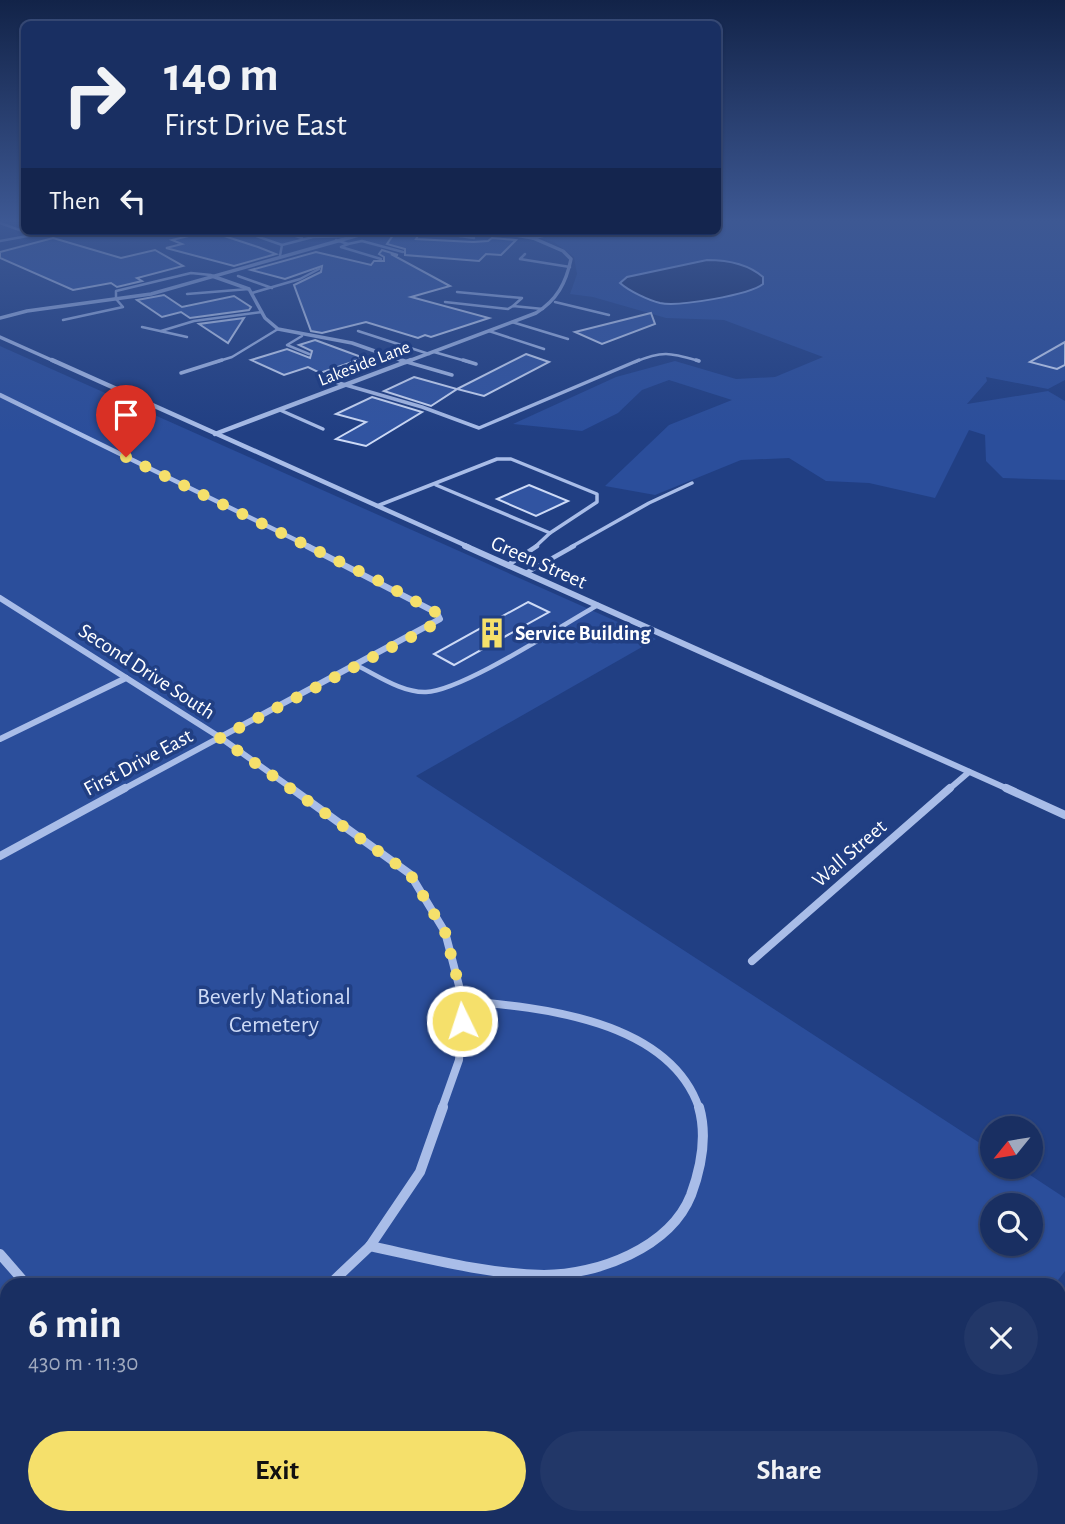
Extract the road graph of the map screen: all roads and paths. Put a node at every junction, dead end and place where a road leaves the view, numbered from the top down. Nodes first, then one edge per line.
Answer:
1 (119, 290) edge
2 (161, 290) edge
3 (257, 290) edge
4 (560, 290) edge
5 (251, 291) junction
6 (457, 292) dead end
7 (187, 295) dead end
8 (116, 299) junction
9 (444, 302) dead end
10 (555, 302) junction
11 (513, 306) junction
12 (543, 309) junction
13 (262, 312) junction
14 (609, 316) dead end
15 (0, 318) edge
16 (63, 320) dead end
17 (512, 322) junction
18 (142, 327) dead end
19 (278, 329) junction
20 (161, 331) junction
21 (358, 331) dead end
22 (489, 331) junction
23 (302, 336) junction
24 (0, 337) edge
25 (187, 337) dead end
26 (568, 339) dead end
27 (544, 349) dead end
28 (432, 353) junction
29 (309, 354) dead end
30 (699, 361) dead end
31 (407, 362) junction
32 (476, 365) dead end
33 (181, 373) dead end
34 (452, 375) dead end
35 (318, 377) dead end
36 (342, 387) junction
37 (0, 396) edge
38 (279, 410) junction
39 (323, 429) dead end
40 (215, 434) junction
41 (692, 483) dead end
42 (436, 485) junction
43 (377, 506) junction
44 (550, 533) junction
45 (508, 565) junction
46 (526, 573) junction
47 (0, 598) edge
48 (598, 605) junction
49 (356, 664) junction
50 (126, 678) junction
51 (220, 738) junction
52 (0, 739) edge
53 (969, 772) junction
54 (1065, 815) edge
55 (0, 856) edge
56 (751, 961) dead end
57 (463, 1001) junction
58 (370, 1245) junction
59 (0, 1254) edge
60 (21, 1278) edge
61 (336, 1278) edge

1 - 8 lane
2 - 8 street
3 - 5 lane
4 - 10 street
5 - 7 lane
5 - 13 street
6 - 11 lane
8 - 15 street
8 - 16 lane
9 - 11 lane
10 - 12 street, Lakeside Lane
10 - 14 lane
11 - 12 lane
12 - 17 street, Lakeside Lane
13 - 19 street
13 - 20 lane
17 - 22 street, Lakeside Lane
17 - 26 lane
18 - 20 lane
19 - 23 street
19 - 33 lane
20 - 25 lane
21 - 28 lane
22 - 27 lane
22 - 28 street, Lakeside Lane
23 - 29 lane
23 - 31 street
24 - 40 street, Green Street
28 - 31 street, Lakeside Lane
28 - 32 lane
30 - 36 lane
31 - 34 lane
31 - 36 street, Lakeside Lane
35 - 36 lane
36 - 38 street, Lakeside Lane
37 - 49 street, First Drive East
38 - 39 lane
38 - 40 street, Lakeside Lane
40 - 43 street, Green Street
41 - 46 lane
42 - 43 lane
42 - 44 lane
42 - 44 lane
43 - 45 street, Green Street
44 - 45 lane
45 - 46 street, Green Street
46 - 48 street, Green Street
47 - 50 street, Second Drive South
48 - 49 lane
48 - 53 street, Green Street
49 - 51 street, First Drive East
50 - 51 street, Second Drive South
50 - 52 street
51 - 55 street, First Drive East
51 - 57 street, Second Drive South
53 - 54 street, Green Street
53 - 56 street, Wall Street
57 - 58 street, Second Drive South
57 - 58 street
58 - 61 street, Second Drive South
59 - 60 street

